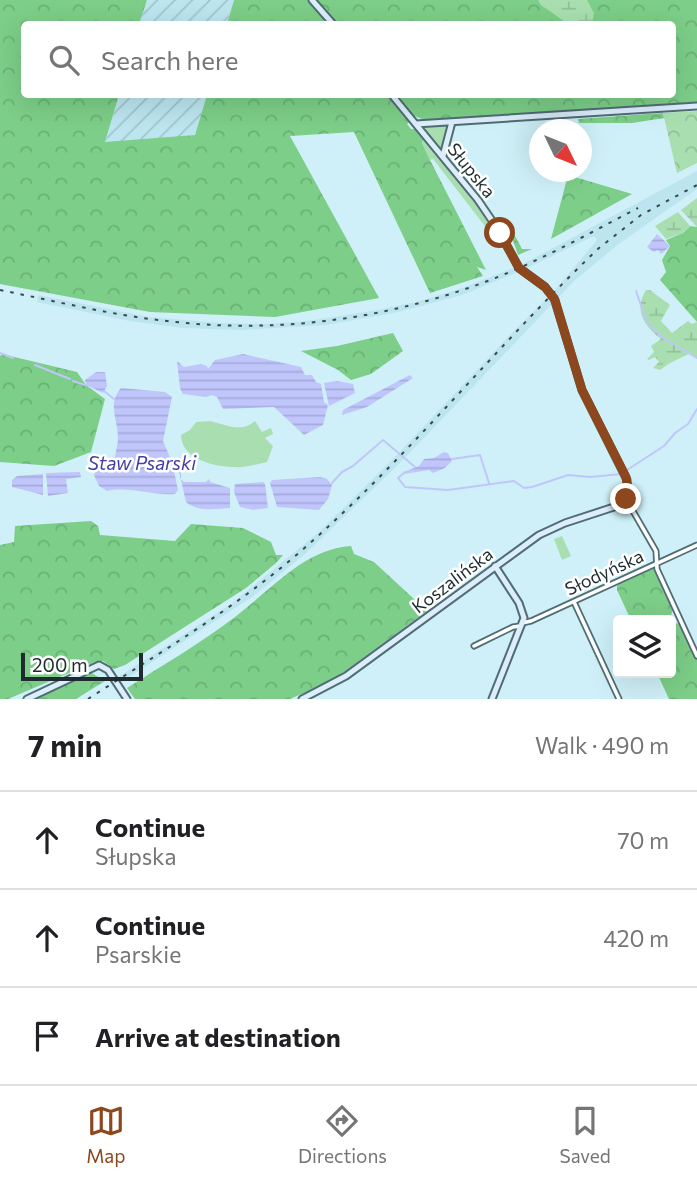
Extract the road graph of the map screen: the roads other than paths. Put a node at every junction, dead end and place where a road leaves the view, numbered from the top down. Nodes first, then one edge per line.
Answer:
1 (312, 0) edge
2 (330, 21) edge
3 (394, 98) edge
4 (697, 106) edge
5 (452, 122) junction
6 (416, 124) junction
7 (443, 156) junction
8 (626, 499) junction
9 (697, 545) edge
10 (656, 551) junction
11 (671, 557) junction
12 (656, 563) junction
13 (495, 566) junction
14 (574, 602) junction
15 (522, 625) junction
16 (474, 646) dead end
17 (697, 656) edge
18 (27, 699) edge
19 (127, 699) edge
20 (302, 699) edge
21 (492, 699) edge
22 (619, 699) edge

1 - 2 street
3 - 6 street, Słupska
4 - 5 street
5 - 6 street
5 - 7 street
6 - 7 street, Słupska
7 - 8 street, Słupska
8 - 10 street
8 - 13 street, Koszalińska
9 - 11 street, Słodyńska
10 - 11 street
10 - 12 street
11 - 12 street, Słodyńska
12 - 14 street, Słodyńska
12 - 17 street
13 - 15 street
13 - 20 street, Koszalińska
14 - 15 street, Słodyńska
14 - 22 street
15 - 16 street, Słodyńska
15 - 21 street
18 - 19 street

